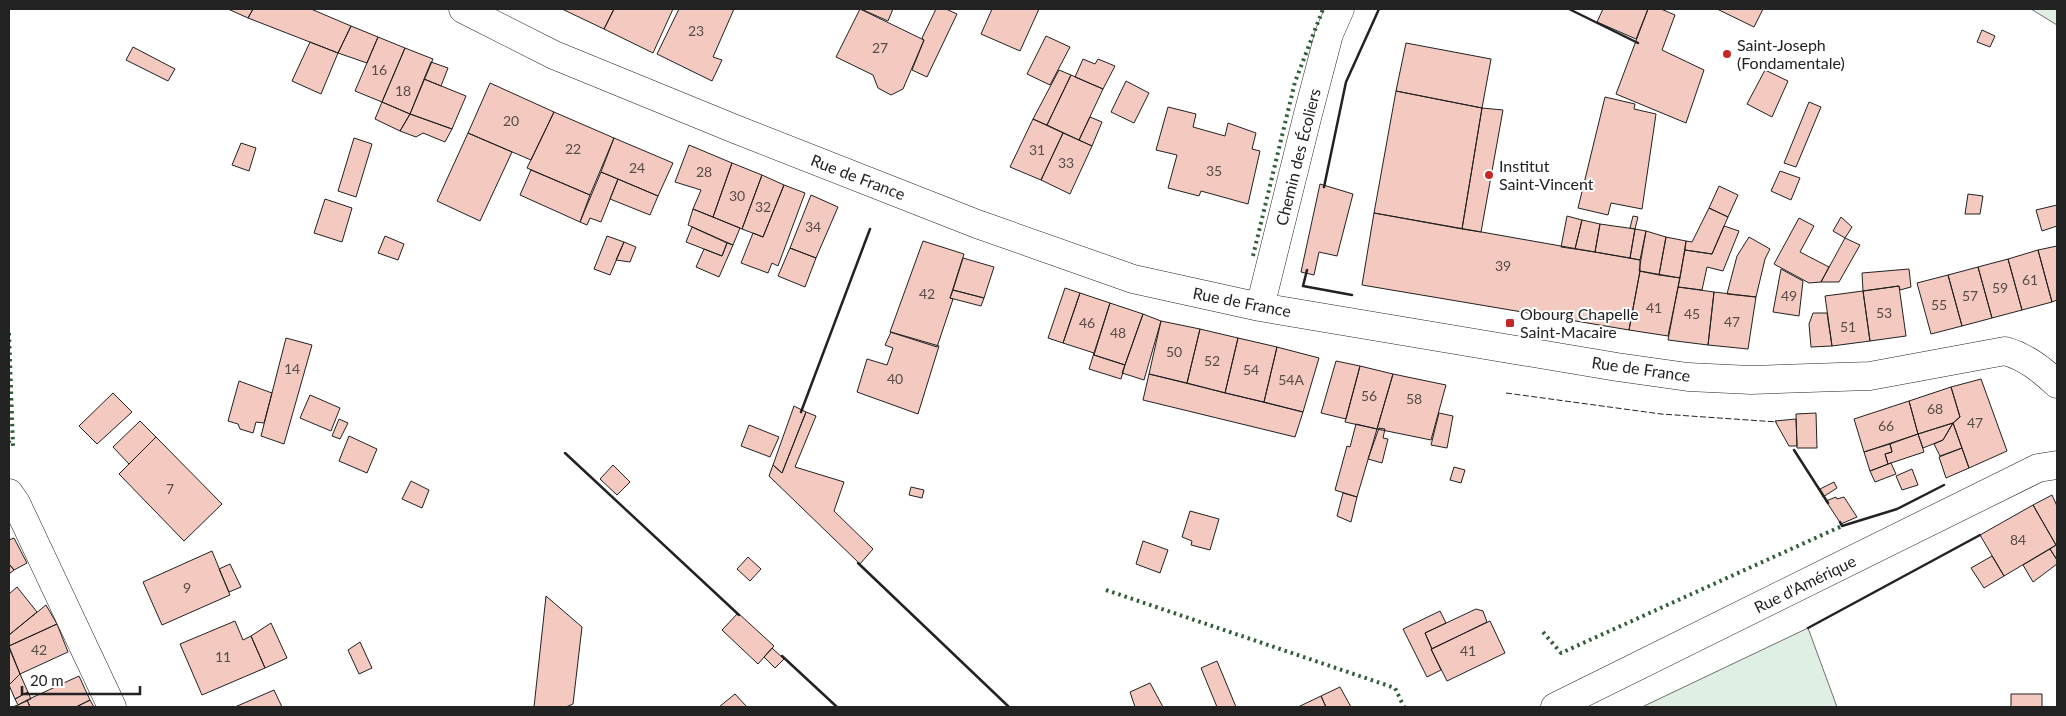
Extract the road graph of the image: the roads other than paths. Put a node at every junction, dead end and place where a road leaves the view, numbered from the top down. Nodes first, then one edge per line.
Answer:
1 (463, 9) edge
2 (1340, 9) edge
3 (1260, 307) junction
4 (2057, 384) edge
5 (2057, 444) edge
6 (2048, 466) edge
7 (9, 493) edge
8 (112, 707) edge
9 (1555, 707) edge

1 - 3 street, Rue de France
2 - 3 street, Chemin des Écoliers
3 - 4 street, Rue de France
5 - 6 street
6 - 9 street, Rue d'Amérique
7 - 8 street

